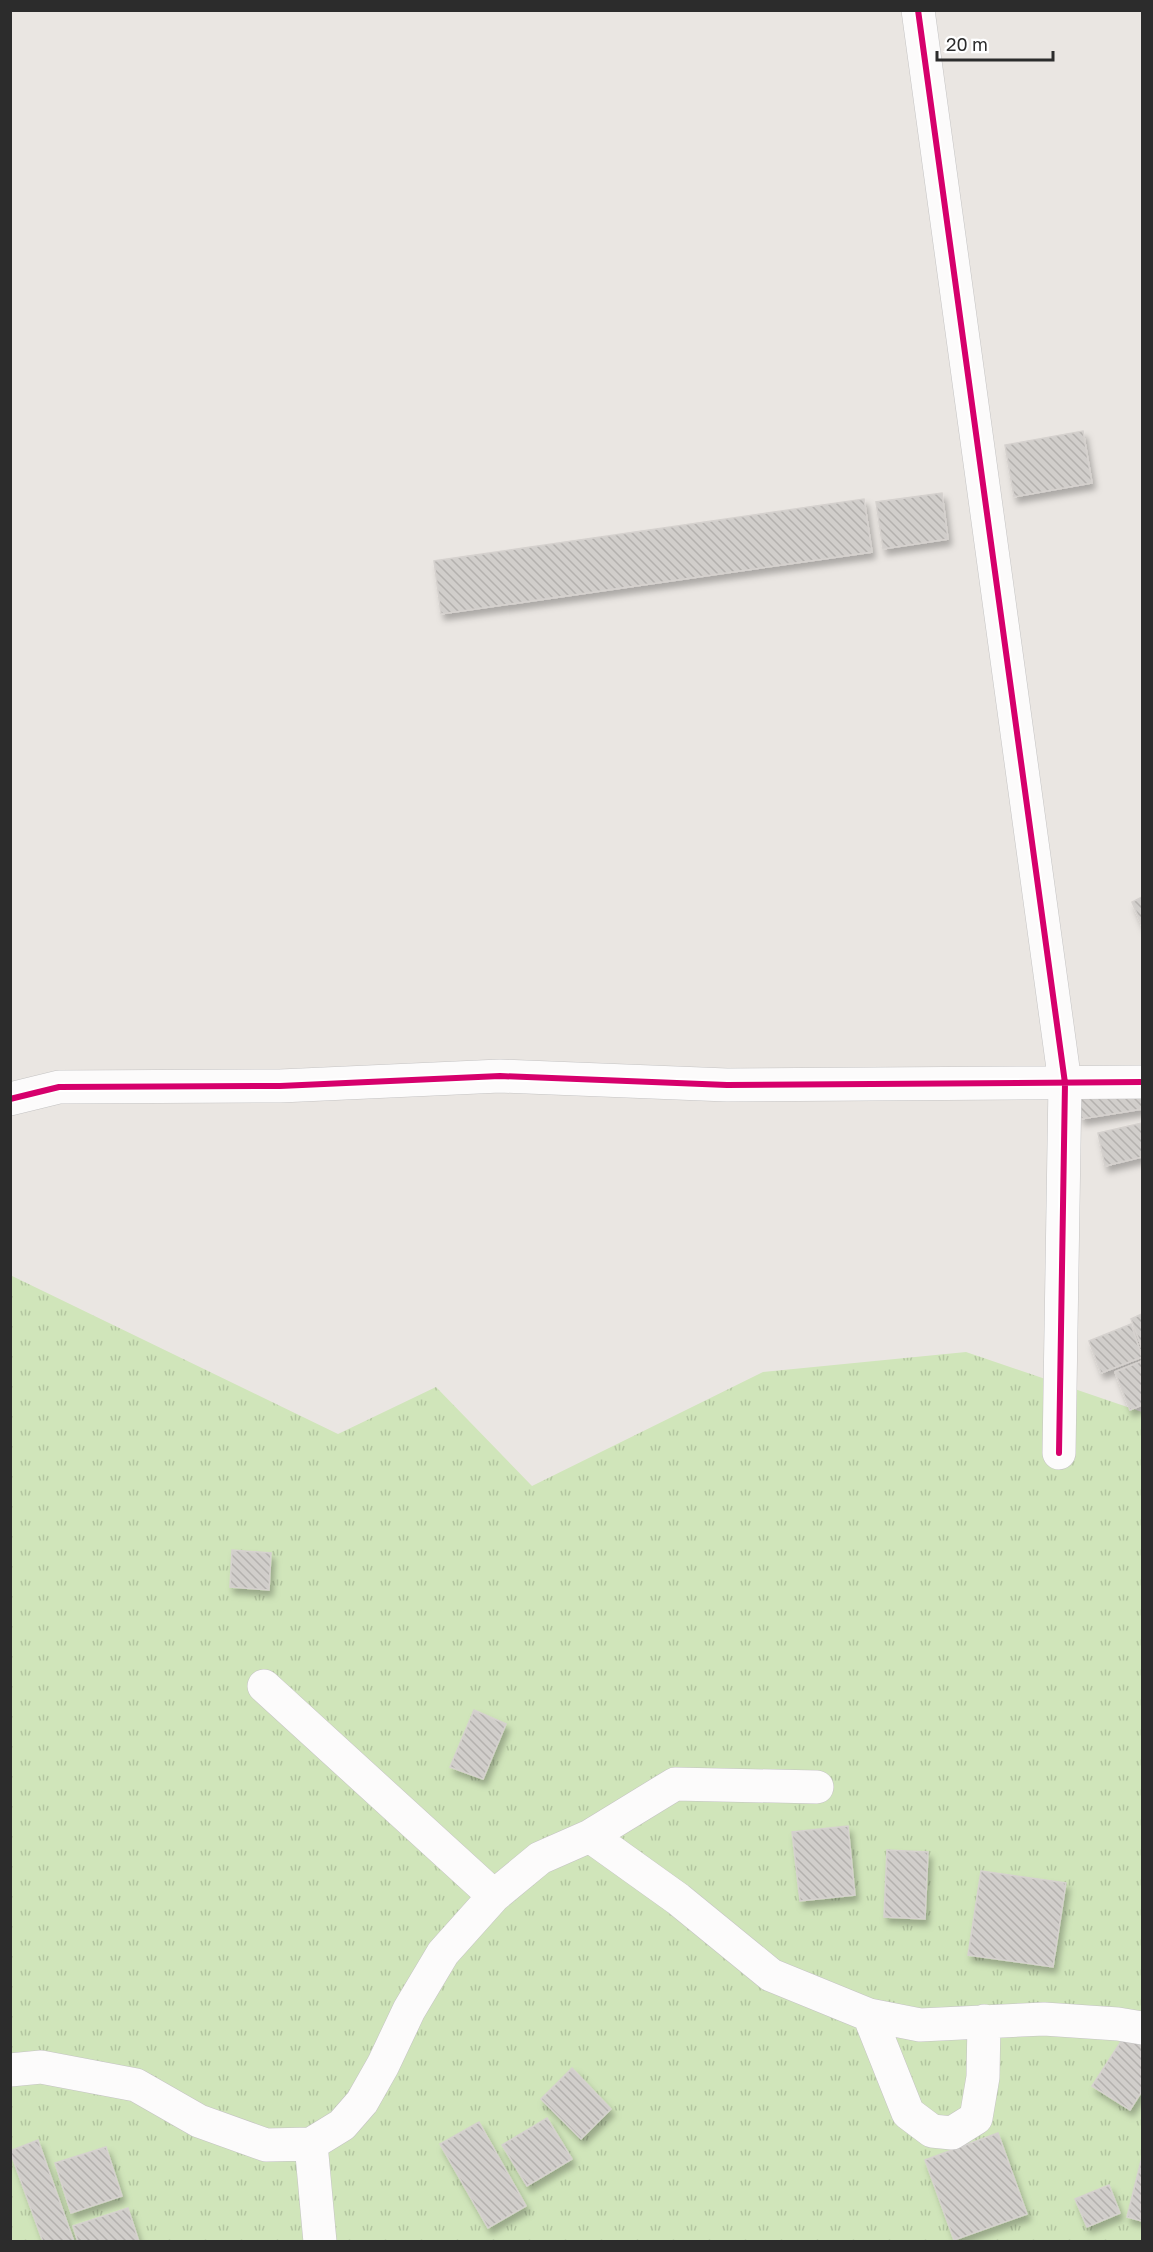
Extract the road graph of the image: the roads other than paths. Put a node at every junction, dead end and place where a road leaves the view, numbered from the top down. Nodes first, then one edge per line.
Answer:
1 (918, 10) edge
2 (1143, 1082) edge
3 (1065, 1083) junction
4 (10, 1099) edge
5 (1059, 1453) dead end
6 (264, 1686) dead end
7 (817, 1787) dead end
8 (590, 1836) junction
9 (494, 1896) junction
10 (869, 2015) junction
11 (984, 2021) junction
12 (1143, 2028) edge
13 (10, 2070) edge
14 (311, 2144) junction
15 (320, 2241) edge

1 - 3 street
2 - 3 street
3 - 4 street
3 - 5 street
6 - 9 street
7 - 8 street
8 - 9 street
8 - 10 street
9 - 14 street
10 - 11 street
10 - 11 street
11 - 12 street
13 - 14 street
14 - 15 street

